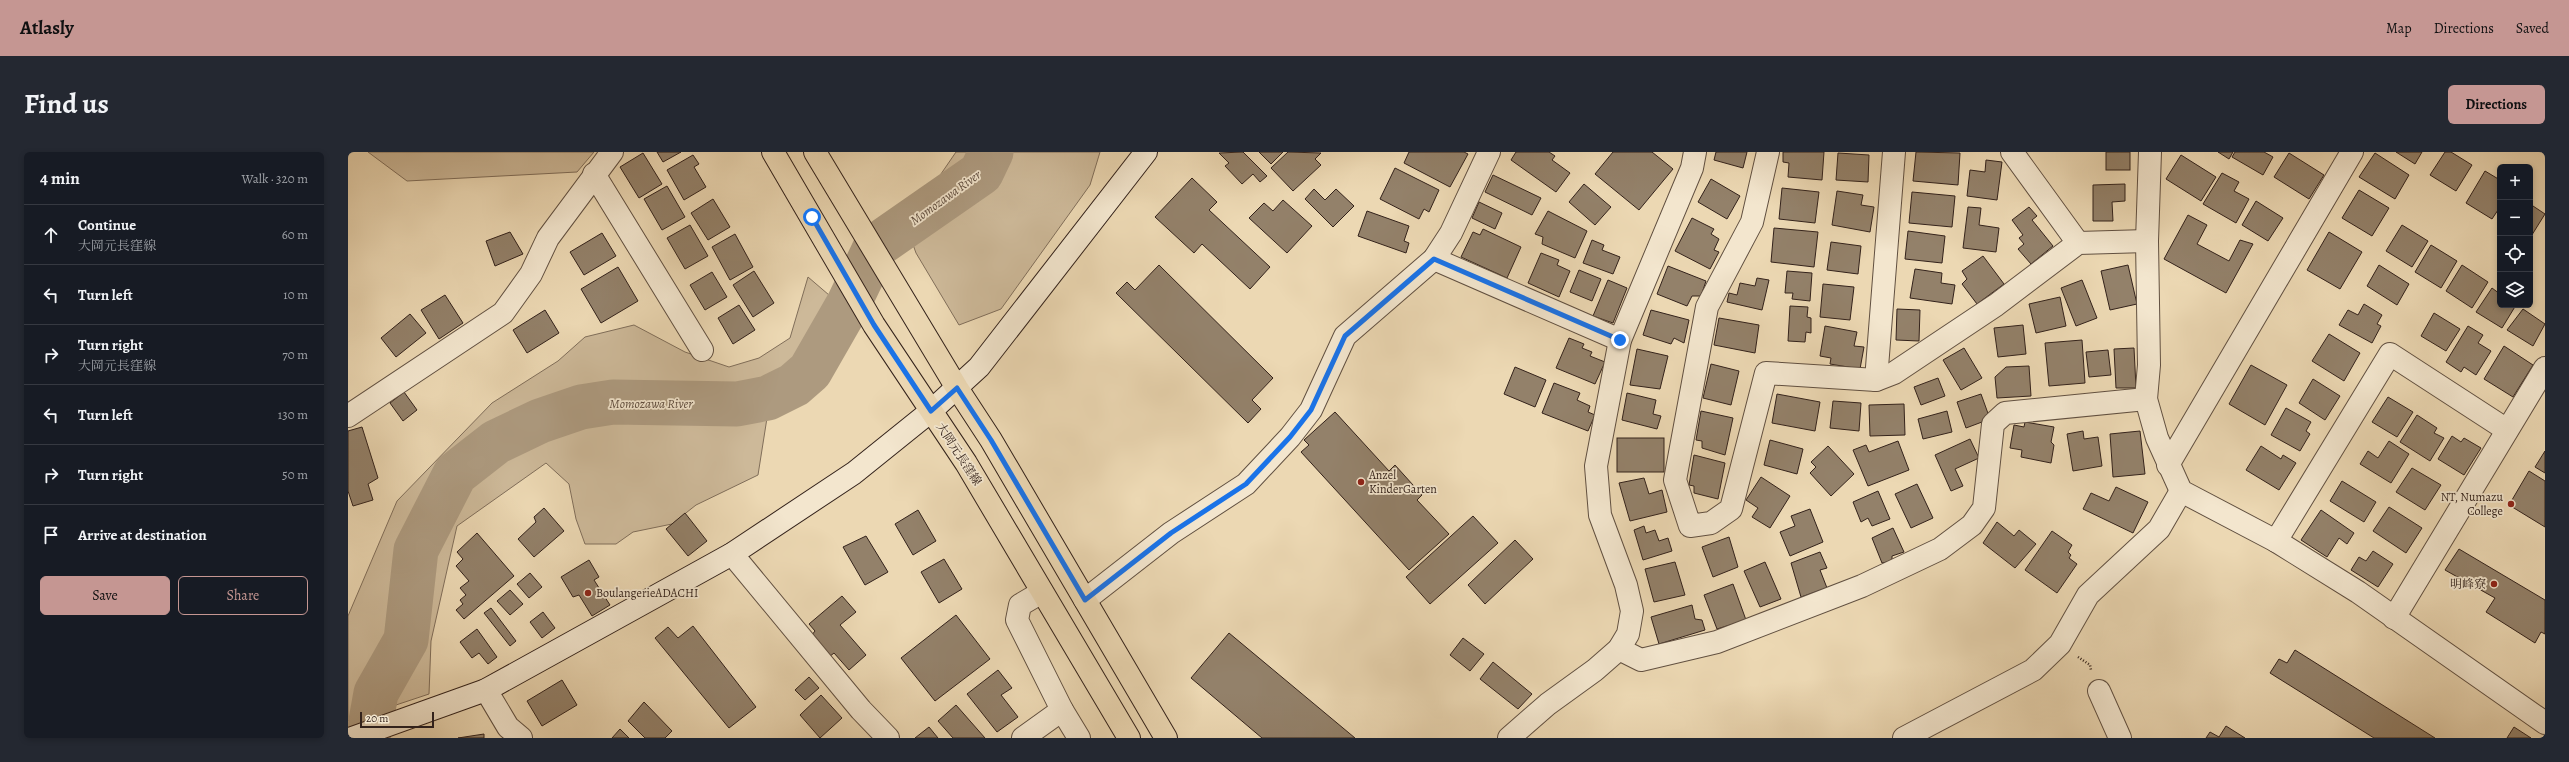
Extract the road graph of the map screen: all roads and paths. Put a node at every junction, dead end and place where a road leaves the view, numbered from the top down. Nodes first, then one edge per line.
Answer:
1 (612, 152) edge
2 (773, 152) edge
3 (815, 152) edge
4 (1146, 152) edge
5 (1489, 152) edge
6 (1695, 152) edge
7 (1768, 152) edge
8 (1894, 152) edge
9 (2012, 152) edge
10 (2150, 152) edge
11 (2352, 152) edge
12 (594, 174) junction
13 (2147, 241) junction
14 (2078, 242) junction
15 (1434, 259) junction
16 (1620, 340) junction
17 (702, 350) dead end
18 (2545, 368) edge
19 (1876, 380) junction
20 (957, 388) junction
21 (2146, 400) junction
22 (931, 411) junction
23 (348, 416) edge
24 (2507, 430) junction
25 (2168, 465) junction
26 (2181, 491) junction
27 (2276, 541) junction
28 (732, 554) junction
29 (1042, 592) junction
30 (1085, 600) junction
31 (2394, 618) junction
32 (2060, 644) junction
33 (1619, 649) junction
34 (486, 690) junction
35 (2099, 691) joint
36 (1062, 710) junction
37 (2545, 723) edge
38 (352, 738) edge
39 (521, 738) edge
40 (888, 738) edge
41 (1023, 738) edge
42 (1079, 738) edge
43 (1129, 738) edge
44 (1166, 738) edge
45 (1509, 738) edge
46 (1904, 738) edge
47 (2120, 738) edge

1 - 12 street
2 - 22 main road, 大岡元長窪線
3 - 20 main road
4 - 20 street
5 - 15 street
6 - 16 street
7 - 19 street
8 - 19 street
9 - 14 street
10 - 13 street
11 - 25 street
12 - 17 street
12 - 23 street
13 - 14 street
13 - 21 street
14 - 19 street
15 - 16 street
15 - 30 street
16 - 33 street
18 - 24 street
20 - 22 street
20 - 30 main road
21 - 25 street
21 - 33 street
22 - 28 street
22 - 29 main road, 大岡元長窪線
24 - 27 street
24 - 31 street
25 - 26 street
26 - 27 street
26 - 32 street
27 - 31 street
28 - 34 street
28 - 40 street
29 - 36 street
29 - 43 main road, 大岡元長窪線
30 - 44 main road
31 - 37 street
32 - 35 path
32 - 46 street
33 - 45 street
34 - 38 street
34 - 39 street
35 - 47 street
36 - 41 street
36 - 42 street

